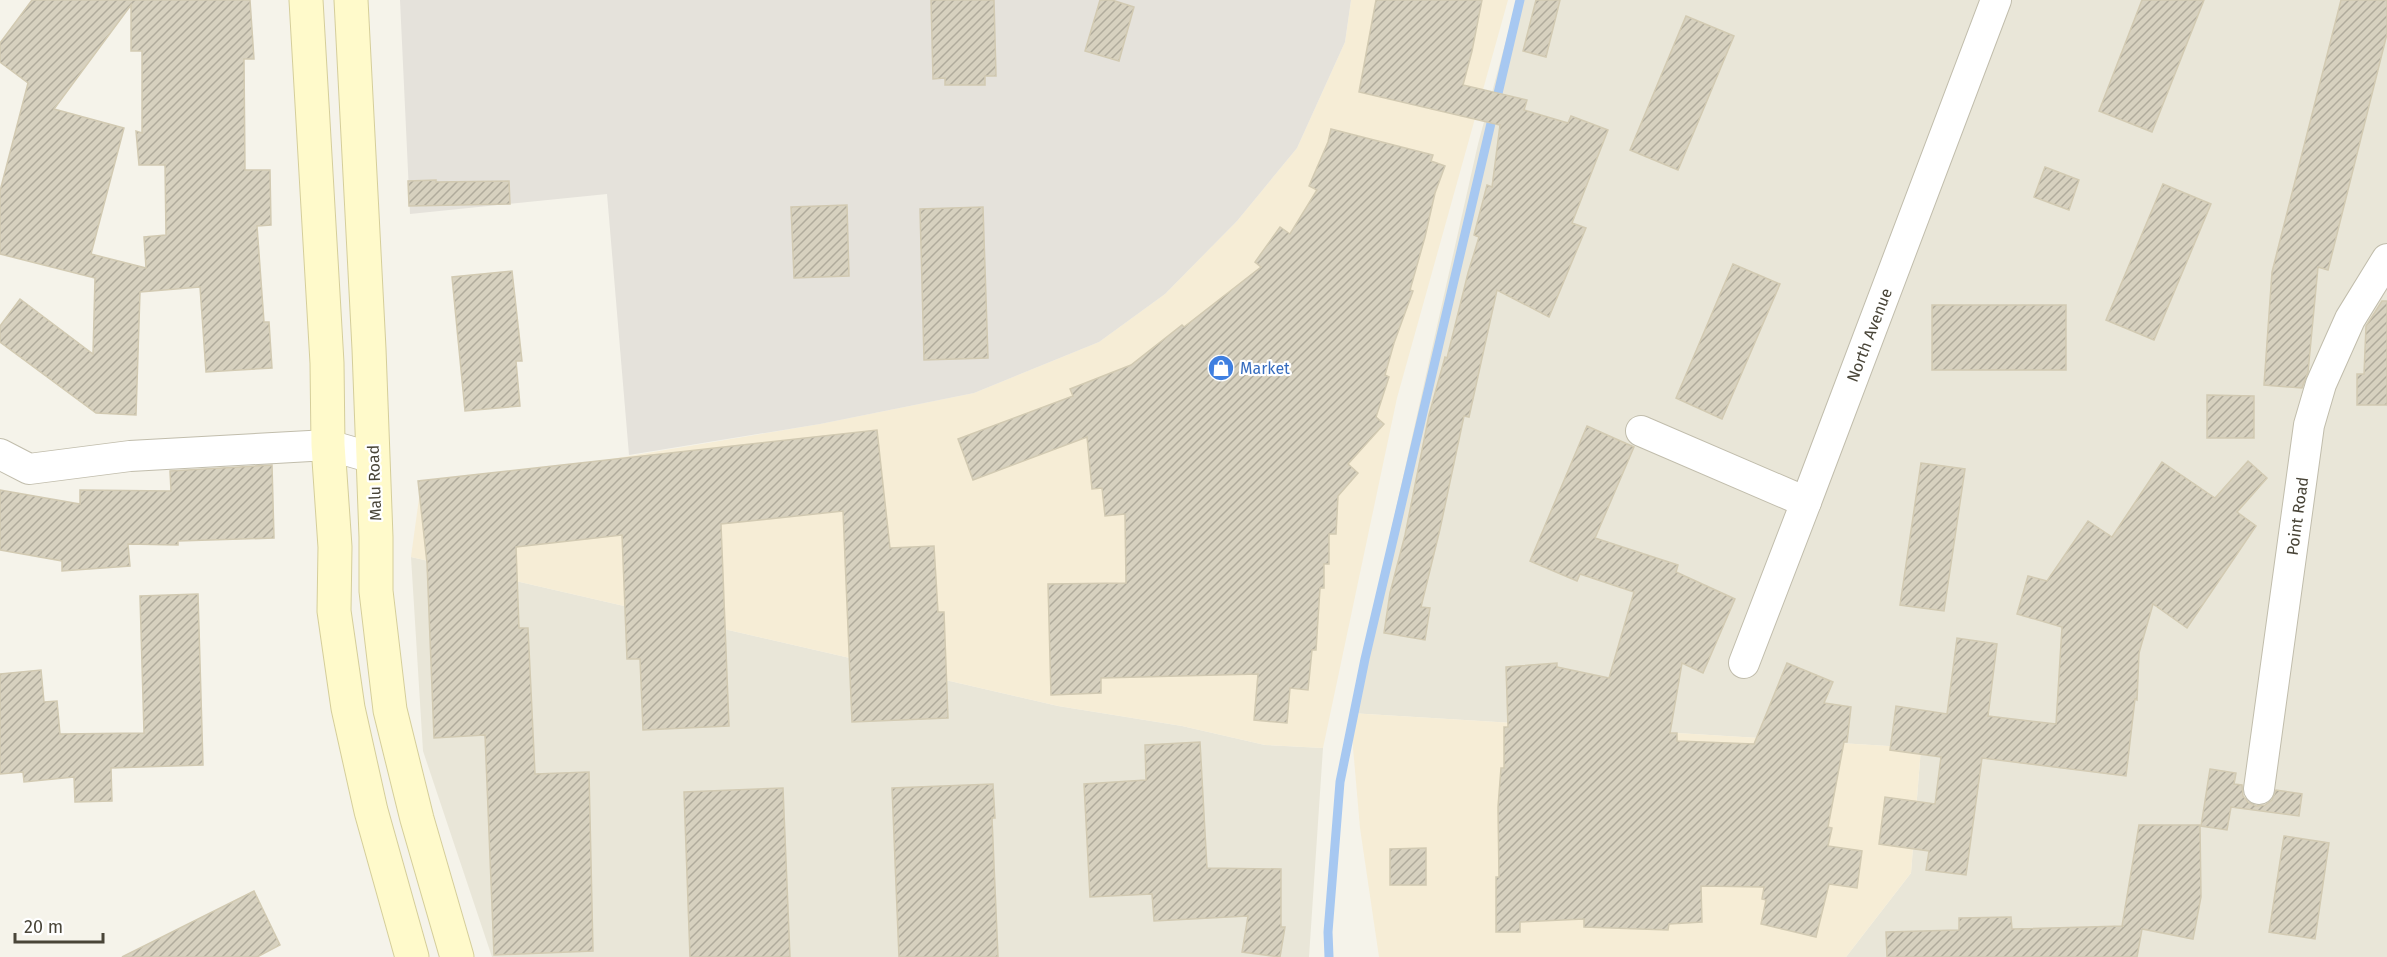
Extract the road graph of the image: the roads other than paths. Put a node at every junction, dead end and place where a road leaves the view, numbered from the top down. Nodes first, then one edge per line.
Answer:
1 (306, 0) edge
2 (351, 0) edge
3 (1996, 0) edge
4 (2387, 259) edge
5 (1641, 431) dead end
6 (328, 445) junction
7 (0, 454) edge
8 (373, 458) junction
9 (1806, 502) junction
10 (1744, 663) dead end
11 (2259, 789) dead end
12 (412, 957) edge
13 (457, 957) edge

1 - 6 main road
2 - 8 main road, Malu Road
3 - 9 street, North Avenue
4 - 11 street, Point Road
5 - 9 street
6 - 7 street
6 - 8 street
6 - 12 main road
8 - 13 main road, Malu Road
9 - 10 street, North Avenue

